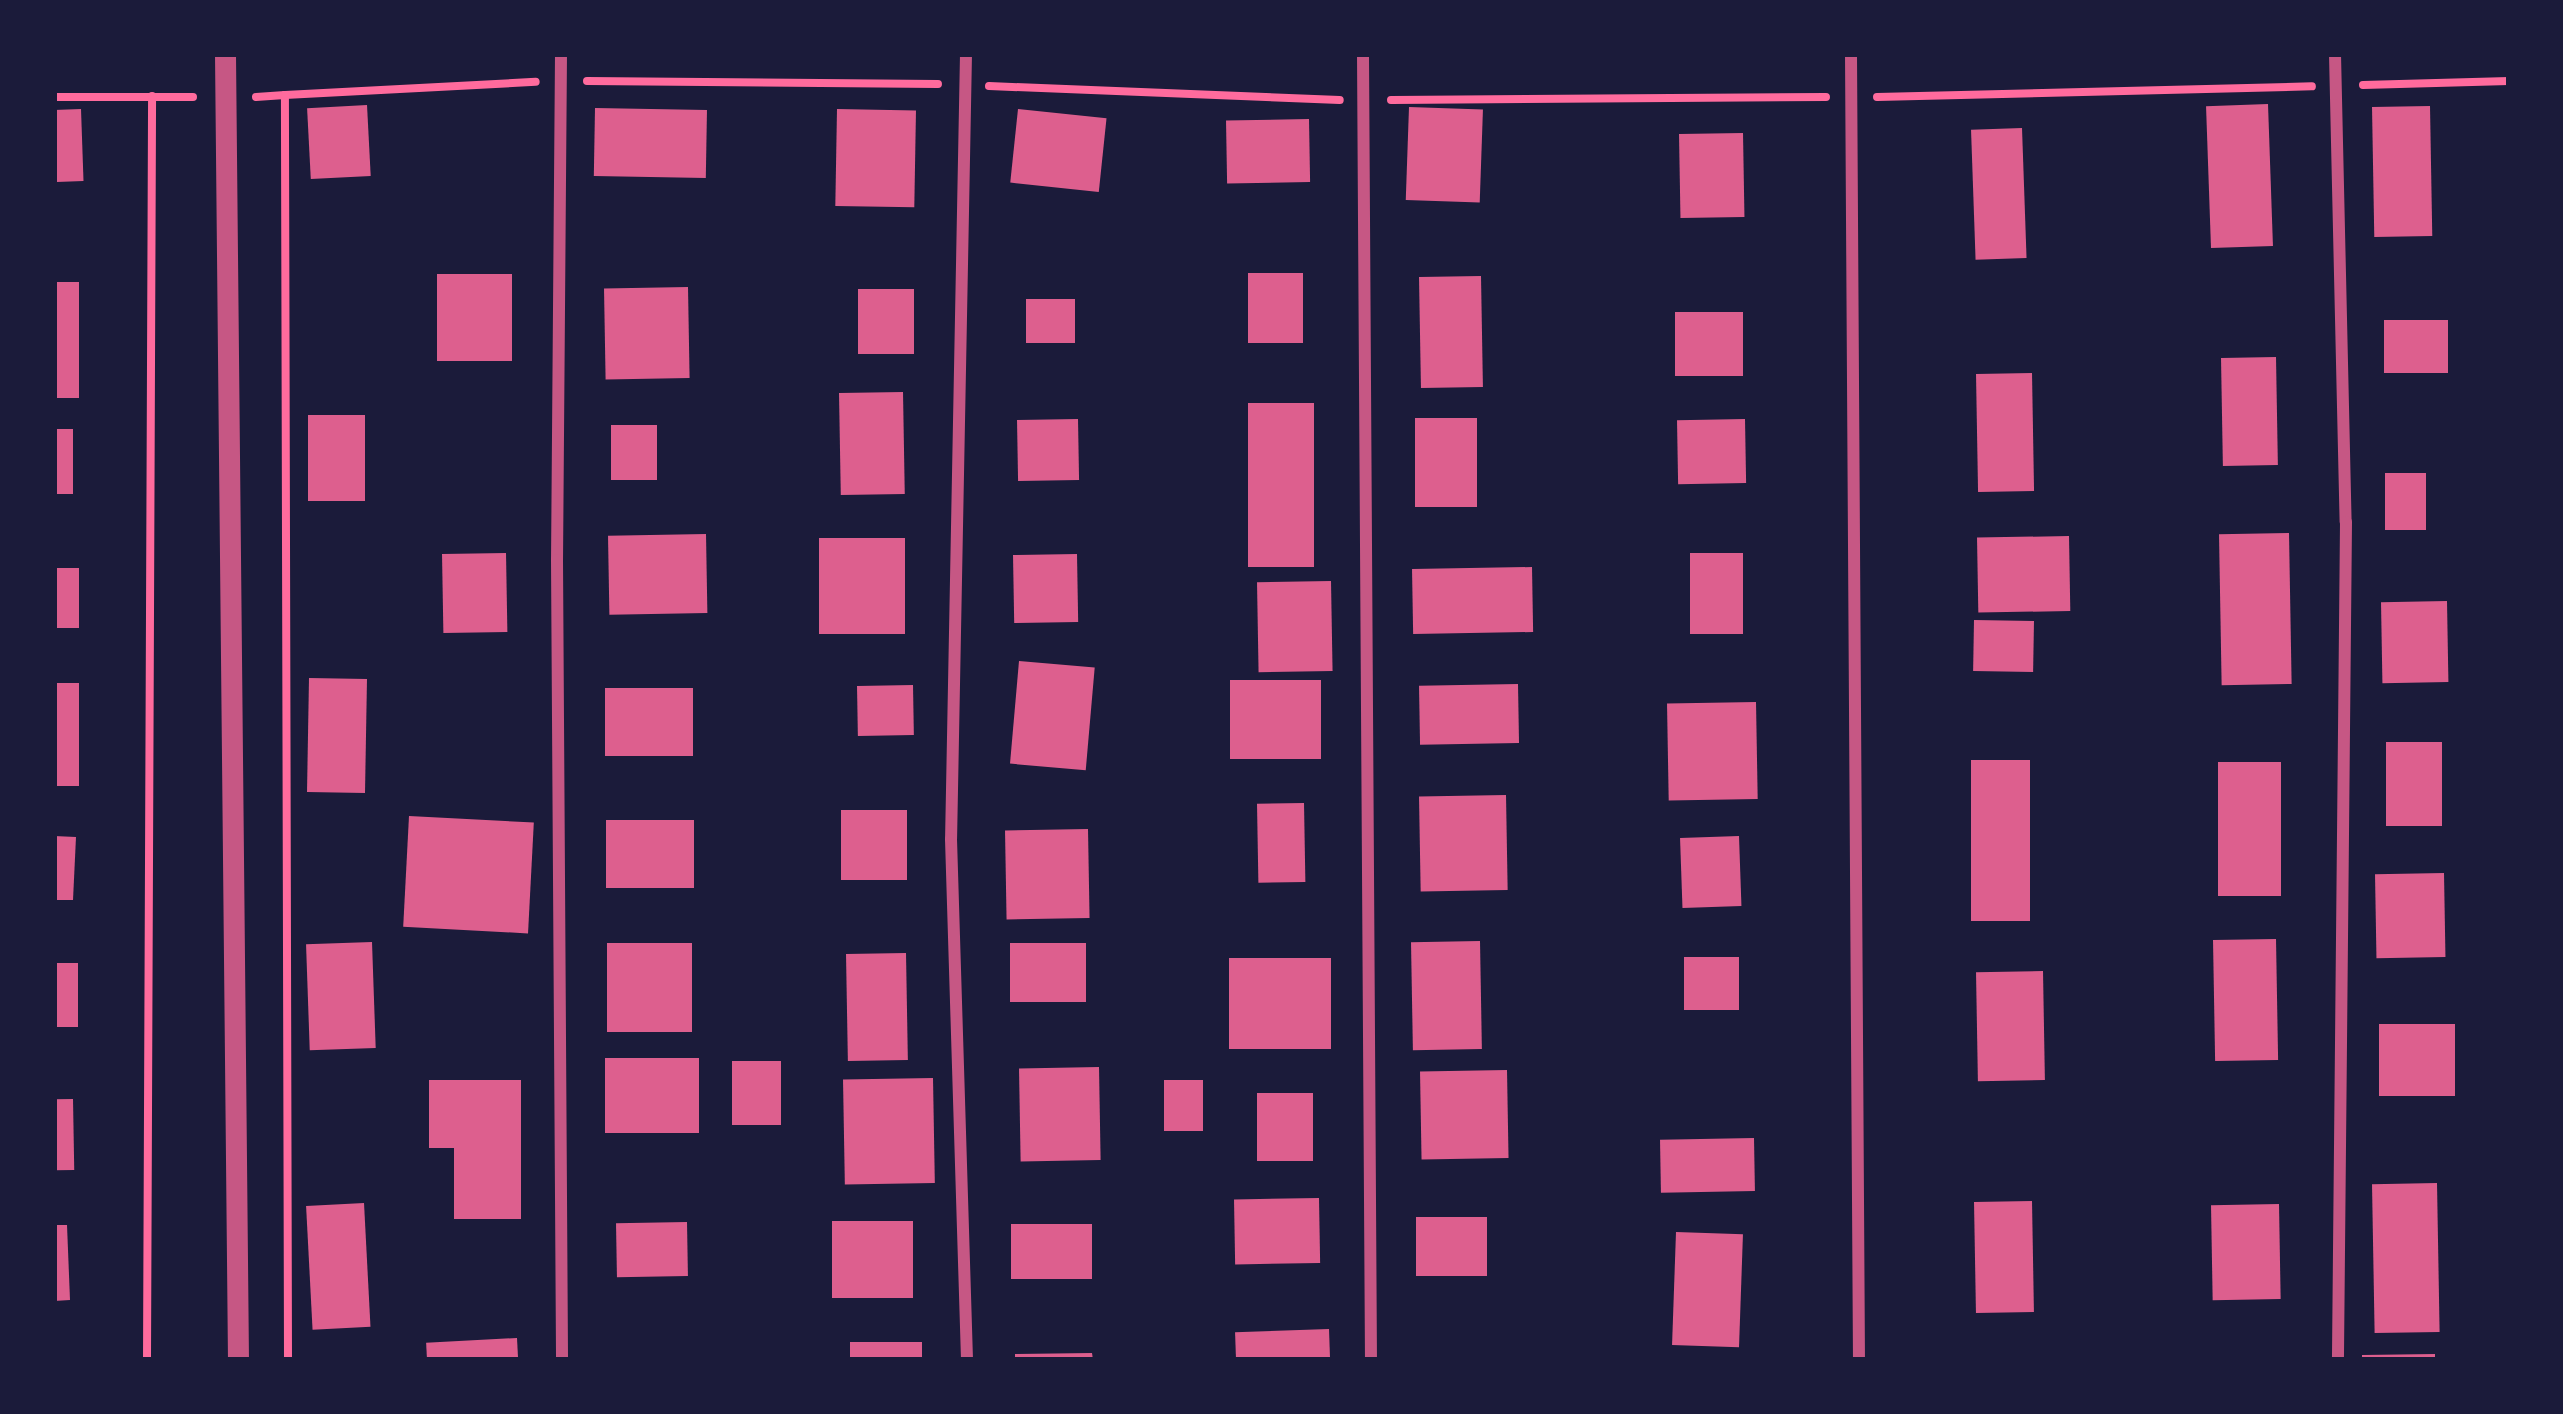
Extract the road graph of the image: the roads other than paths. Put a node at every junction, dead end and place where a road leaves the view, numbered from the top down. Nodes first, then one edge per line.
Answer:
1 (225, 54) edge
2 (562, 54) edge
3 (966, 54) edge
4 (1363, 54) edge
5 (1851, 54) edge
6 (2335, 54) edge
7 (238, 1360) edge
8 (562, 1360) edge
9 (967, 1360) edge
10 (1371, 1360) edge
11 (1859, 1360) edge
12 (2338, 1360) edge

1 - 7 street
2 - 8 street
3 - 9 street
4 - 10 street
5 - 11 street
6 - 12 street

